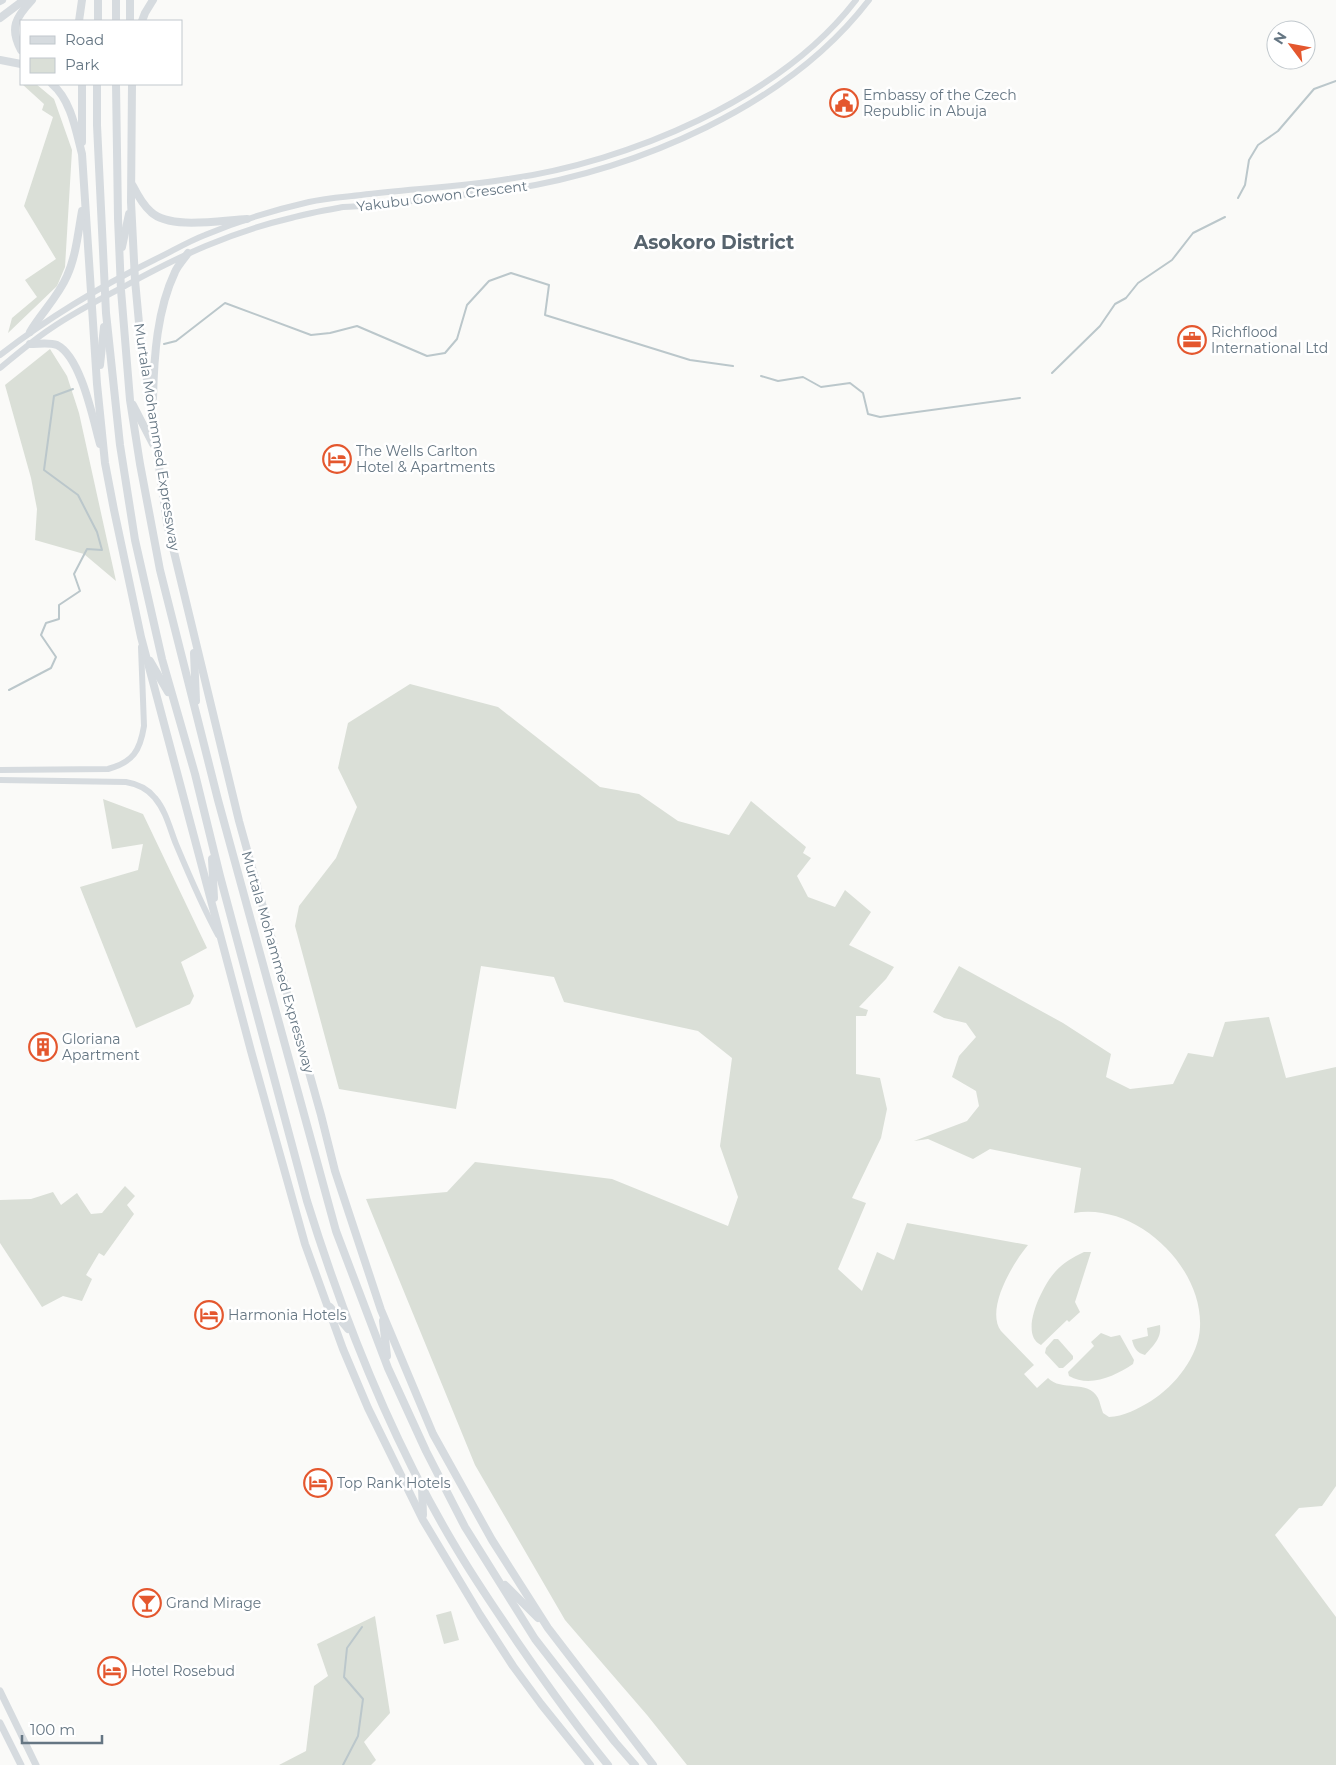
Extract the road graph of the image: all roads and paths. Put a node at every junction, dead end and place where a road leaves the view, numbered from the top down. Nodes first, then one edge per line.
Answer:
1 (24, 0) edge
2 (32, 0) edge
3 (82, 0) edge
4 (98, 0) edge
5 (116, 0) edge
6 (130, 0) edge
7 (153, 0) edge
8 (856, 0) edge
9 (869, 0) edge
10 (0, 18) edge
11 (81, 20) edge
12 (98, 20) edge
13 (116, 20) edge
14 (130, 20) edge
15 (142, 20) edge
16 (20, 48) edge
17 (0, 60) edge
18 (20, 64) edge
19 (53, 85) edge
20 (82, 85) edge
21 (97, 85) edge
22 (116, 85) edge
23 (132, 85) edge
24 (82, 154) junction
25 (132, 184) junction
26 (84, 200) junction
27 (131, 202) junction
28 (247, 219) junction
29 (188, 253) junction
30 (120, 259) junction
31 (106, 313) junction
32 (30, 332) junction
33 (30, 344) junction
34 (0, 355) edge
35 (0, 368) edge
36 (97, 384) junction
37 (130, 400) junction
38 (152, 420) junction
39 (156, 450) junction
40 (105, 463) junction
41 (193, 636) junction
42 (141, 637) junction
43 (144, 650) junction
44 (174, 702) junction
45 (197, 718) junction
46 (0, 770) edge
47 (0, 780) edge
48 (211, 842) junction
49 (215, 913) junction
50 (224, 947) junction
51 (325, 1301) junction
52 (381, 1310) junction
53 (353, 1334) junction
54 (388, 1368) junction
55 (422, 1485) junction
56 (423, 1520) junction
57 (496, 1576) junction
58 (548, 1628) junction
59 (0, 1691) edge
60 (0, 1723) edge
61 (21, 1765) edge
62 (36, 1765) edge
63 (590, 1765) edge
64 (608, 1765) edge
65 (635, 1765) edge
66 (653, 1765) edge

1 - 10 highway
2 - 16 highway
3 - 11 highway
4 - 12 highway
5 - 13 highway
6 - 14 highway
7 - 15 highway
8 - 28 main road, Yakubu Gowon Crescent
9 - 29 main road, Yakubu Gowon Crescent
17 - 18 highway
19 - 24 highway
20 - 24 highway
21 - 31 highway
22 - 30 highway, Murtala Mohammed Expressway
23 - 25 highway, Murtala Mohammed Expressway
24 - 26 highway
25 - 27 highway, Murtala Mohammed Expressway
25 - 28 highway
26 - 32 highway
26 - 36 highway
27 - 30 highway
27 - 38 highway, Murtala Mohammed Expressway
28 - 32 main road, Yakubu Gowon Crescent
29 - 33 main road, Yakubu Gowon Crescent
29 - 38 highway
30 - 37 highway, Murtala Mohammed Expressway
31 - 36 highway
31 - 44 highway
32 - 34 main road, Yakubu Gowon Crescent
33 - 35 main road, Yakubu Gowon Crescent
33 - 40 highway
36 - 40 highway
37 - 39 highway
37 - 45 highway, Murtala Mohammed Expressway
38 - 39 highway, Murtala Mohammed Expressway
39 - 41 highway, Murtala Mohammed Expressway
40 - 42 highway
41 - 45 highway
41 - 52 highway, Murtala Mohammed Expressway
42 - 43 highway
42 - 46 main road
43 - 44 highway
43 - 49 highway
44 - 48 highway
45 - 54 highway, Murtala Mohammed Expressway
47 - 50 main road
48 - 49 highway
48 - 53 highway
49 - 50 highway
50 - 51 highway
51 - 53 highway
51 - 56 highway
52 - 54 highway
52 - 58 highway, Murtala Mohammed Expressway
53 - 55 highway
54 - 57 highway, Murtala Mohammed Expressway
55 - 56 highway
55 - 64 highway
56 - 63 highway
57 - 58 highway
57 - 65 highway, Murtala Mohammed Expressway
58 - 66 highway, Murtala Mohammed Expressway
59 - 62 main road
60 - 61 main road

